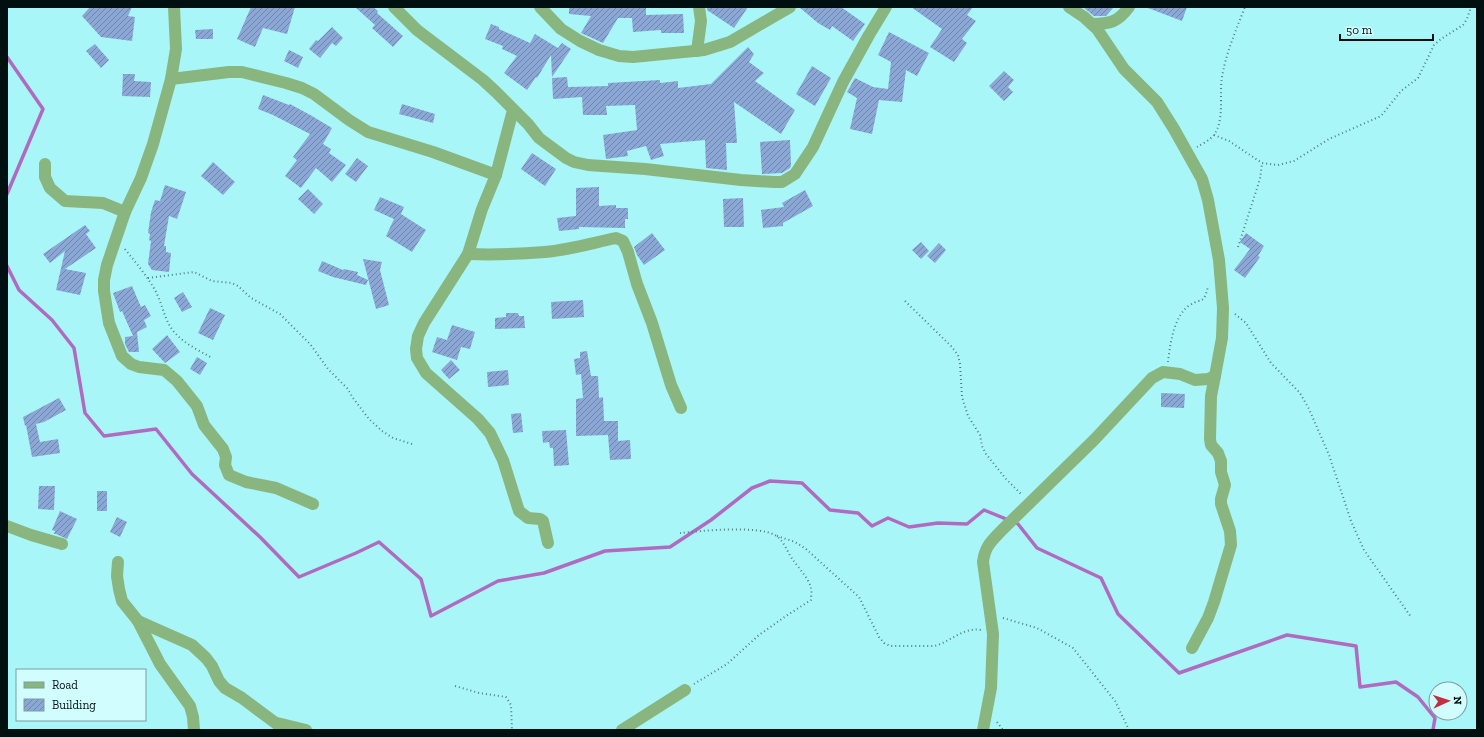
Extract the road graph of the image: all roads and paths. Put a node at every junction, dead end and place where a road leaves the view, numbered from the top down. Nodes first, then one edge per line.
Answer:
1 (174, 7) edge
2 (394, 7) edge
3 (540, 7) edge
4 (699, 7) edge
5 (790, 7) edge
6 (886, 7) edge
7 (1069, 7) edge
8 (1129, 7) edge
9 (1245, 7) edge
10 (1471, 7) edge
11 (1092, 24) junction
12 (697, 50) junction
13 (171, 79) junction
14 (513, 110) junction
15 (1214, 135) junction
16 (1186, 152) junction
17 (1262, 163) junction
18 (44, 164) dead end
19 (496, 175) junction
20 (125, 212) junction
21 (116, 237) junction
22 (1238, 247) dead end
23 (468, 254) junction
24 (148, 278) junction
25 (1208, 287) dead end
26 (905, 301) dead end
27 (1223, 308) junction
28 (212, 358) dead end
29 (1167, 372) junction
30 (1215, 376) junction
31 (681, 408) dead end
32 (412, 444) dead end
33 (1031, 503) junction
34 (313, 504) dead end
35 (7, 526) edge
36 (680, 533) dead end
37 (775, 535) junction
38 (548, 543) dead end
39 (62, 544) dead end
40 (118, 562) dead end
41 (991, 615) junction
42 (1411, 617) dead end
43 (138, 621) junction
44 (993, 634) junction
45 (1192, 648) dead end
46 (455, 686) dead end
47 (685, 690) joint
48 (274, 722) junction
49 (194, 730) edge
50 (285, 730) edge
51 (306, 730) edge
52 (512, 730) edge
53 (622, 730) edge
54 (983, 730) edge
55 (1129, 730) edge

1 - 13 street
2 - 14 street
3 - 12 street
4 - 12 street
5 - 12 street
6 - 14 street
7 - 11 street
8 - 11 street
9 - 15 path
10 - 17 path
11 - 16 street
13 - 19 street
13 - 20 street
14 - 19 street
15 - 16 path
15 - 17 path
16 - 27 street
17 - 22 path
18 - 20 street
19 - 23 street
20 - 21 street
21 - 24 path
21 - 34 street
23 - 31 street
23 - 38 street
24 - 28 path
24 - 32 path
25 - 29 path
26 - 33 path
27 - 30 street
27 - 42 path
29 - 30 street
29 - 33 street
30 - 45 street
33 - 41 street
35 - 39 street
36 - 37 path
37 - 44 path
37 - 47 path
40 - 43 street
41 - 44 street
41 - 55 path
43 - 48 street
43 - 49 street
44 - 54 street
46 - 52 path
47 - 53 street
48 - 50 street
48 - 51 street

